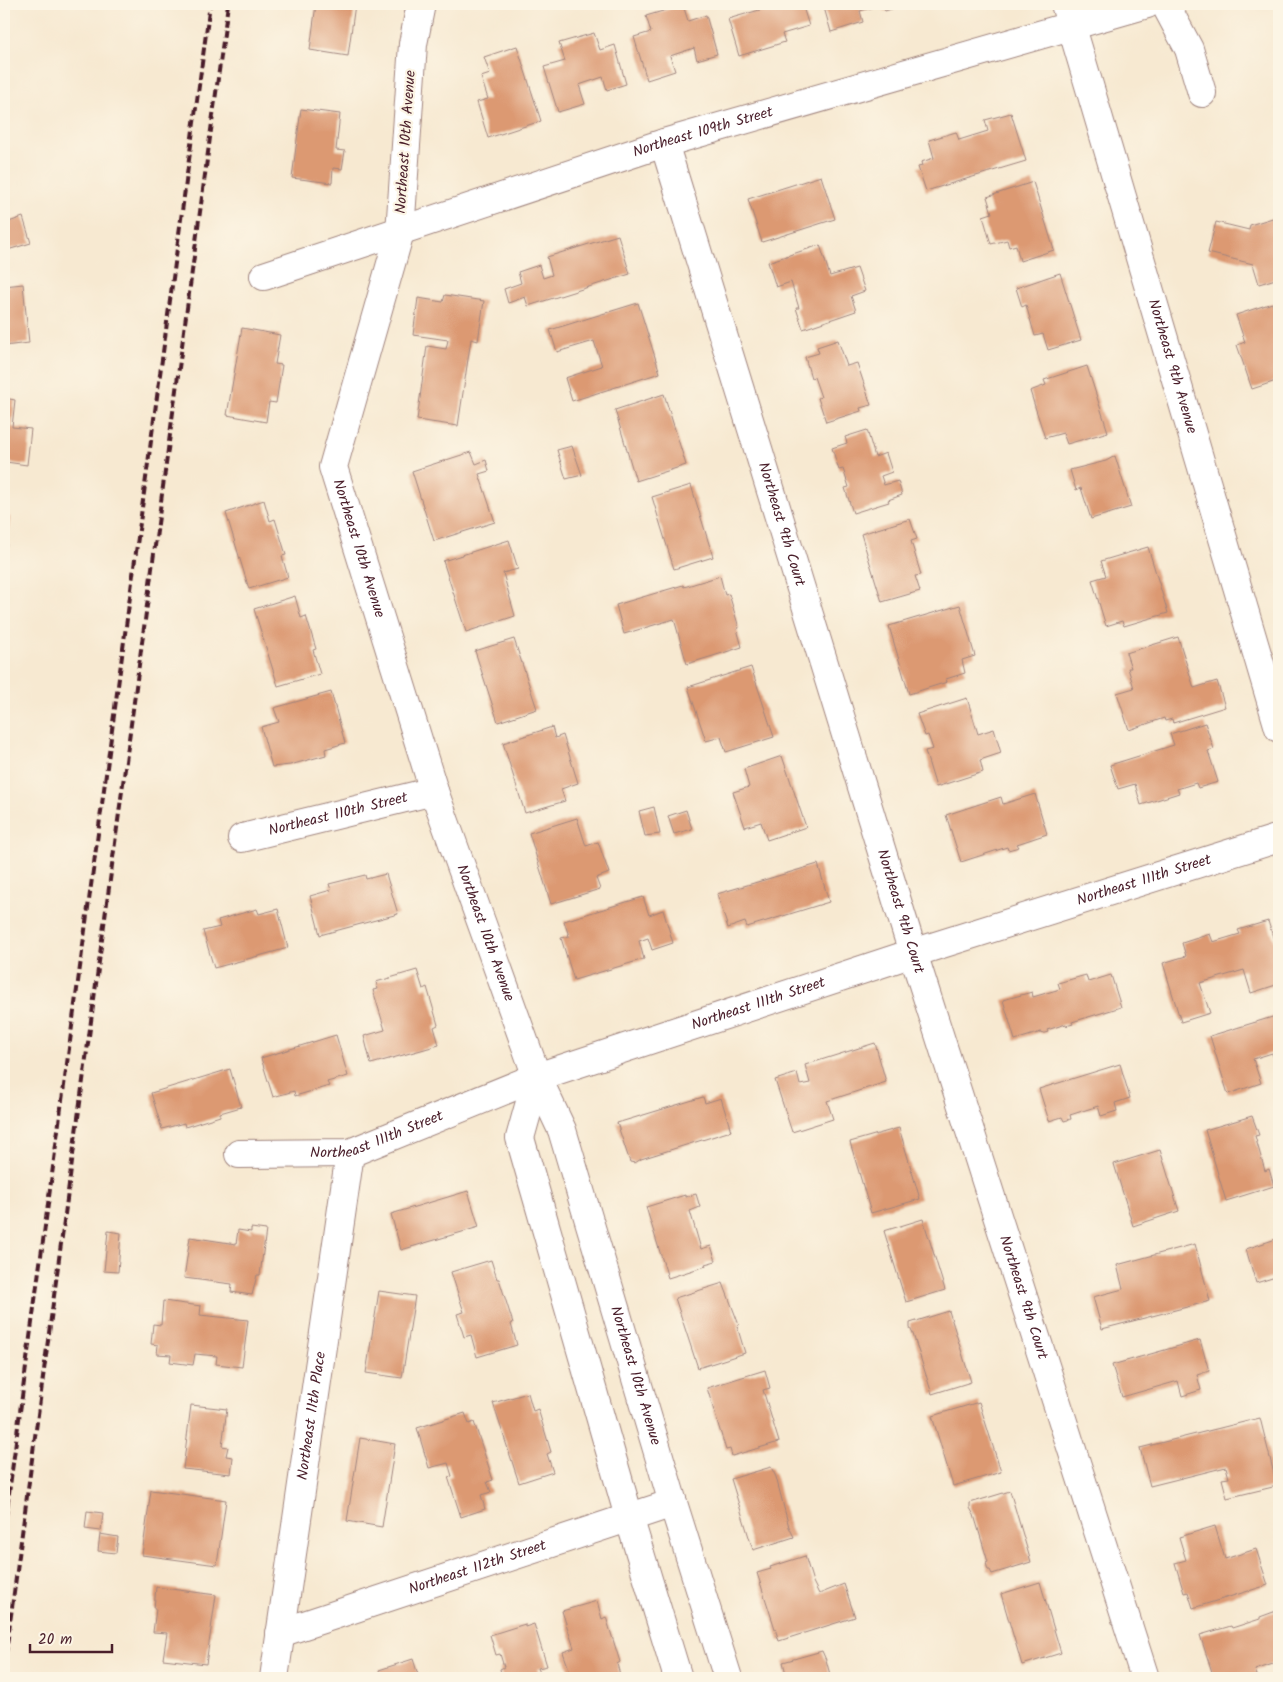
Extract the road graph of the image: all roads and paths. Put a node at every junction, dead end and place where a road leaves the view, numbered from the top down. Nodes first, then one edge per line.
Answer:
1 (420, 4) edge
2 (1147, 4) edge
3 (1165, 4) edge
4 (1068, 15) edge
5 (1202, 93) dead end
6 (664, 143) junction
7 (400, 232) junction
8 (264, 276) dead end
9 (1279, 728) edge
10 (434, 791) junction
11 (242, 838) dead end
12 (1279, 838) edge
13 (913, 953) junction
14 (538, 1077) junction
15 (350, 1152) junction
16 (239, 1154) dead end
17 (673, 1503) junction
18 (629, 1518) junction
19 (280, 1633) junction
20 (274, 1678) edge
21 (678, 1678) edge
22 (728, 1678) edge
23 (1144, 1678) edge

1 - 7 street, Northeast 10th Avenue
2 - 4 street, Northeast 109th Street
3 - 5 street
4 - 6 street, Northeast 109th Street
4 - 9 street, Northeast 9th Avenue
6 - 7 street, Northeast 109th Street
6 - 13 street, Northeast 9th Court
7 - 8 street, Northeast 109th Street
7 - 10 street, Northeast 10th Avenue
10 - 11 street, Northeast 110th Street
10 - 14 street, Northeast 10th Avenue
12 - 13 street, Northeast 111th Street
13 - 14 street, Northeast 111th Street
13 - 23 street, Northeast 9th Court
14 - 15 street, Northeast 111th Street
14 - 17 street, Northeast 10th Avenue
14 - 18 street
15 - 16 street, Northeast 111th Street
15 - 19 street, Northeast 11th Place
17 - 18 street, Northeast 112th Street
17 - 22 street, Northeast 10th Avenue
18 - 19 street, Northeast 112th Street
18 - 21 street
19 - 20 street, Northeast 11th Place

